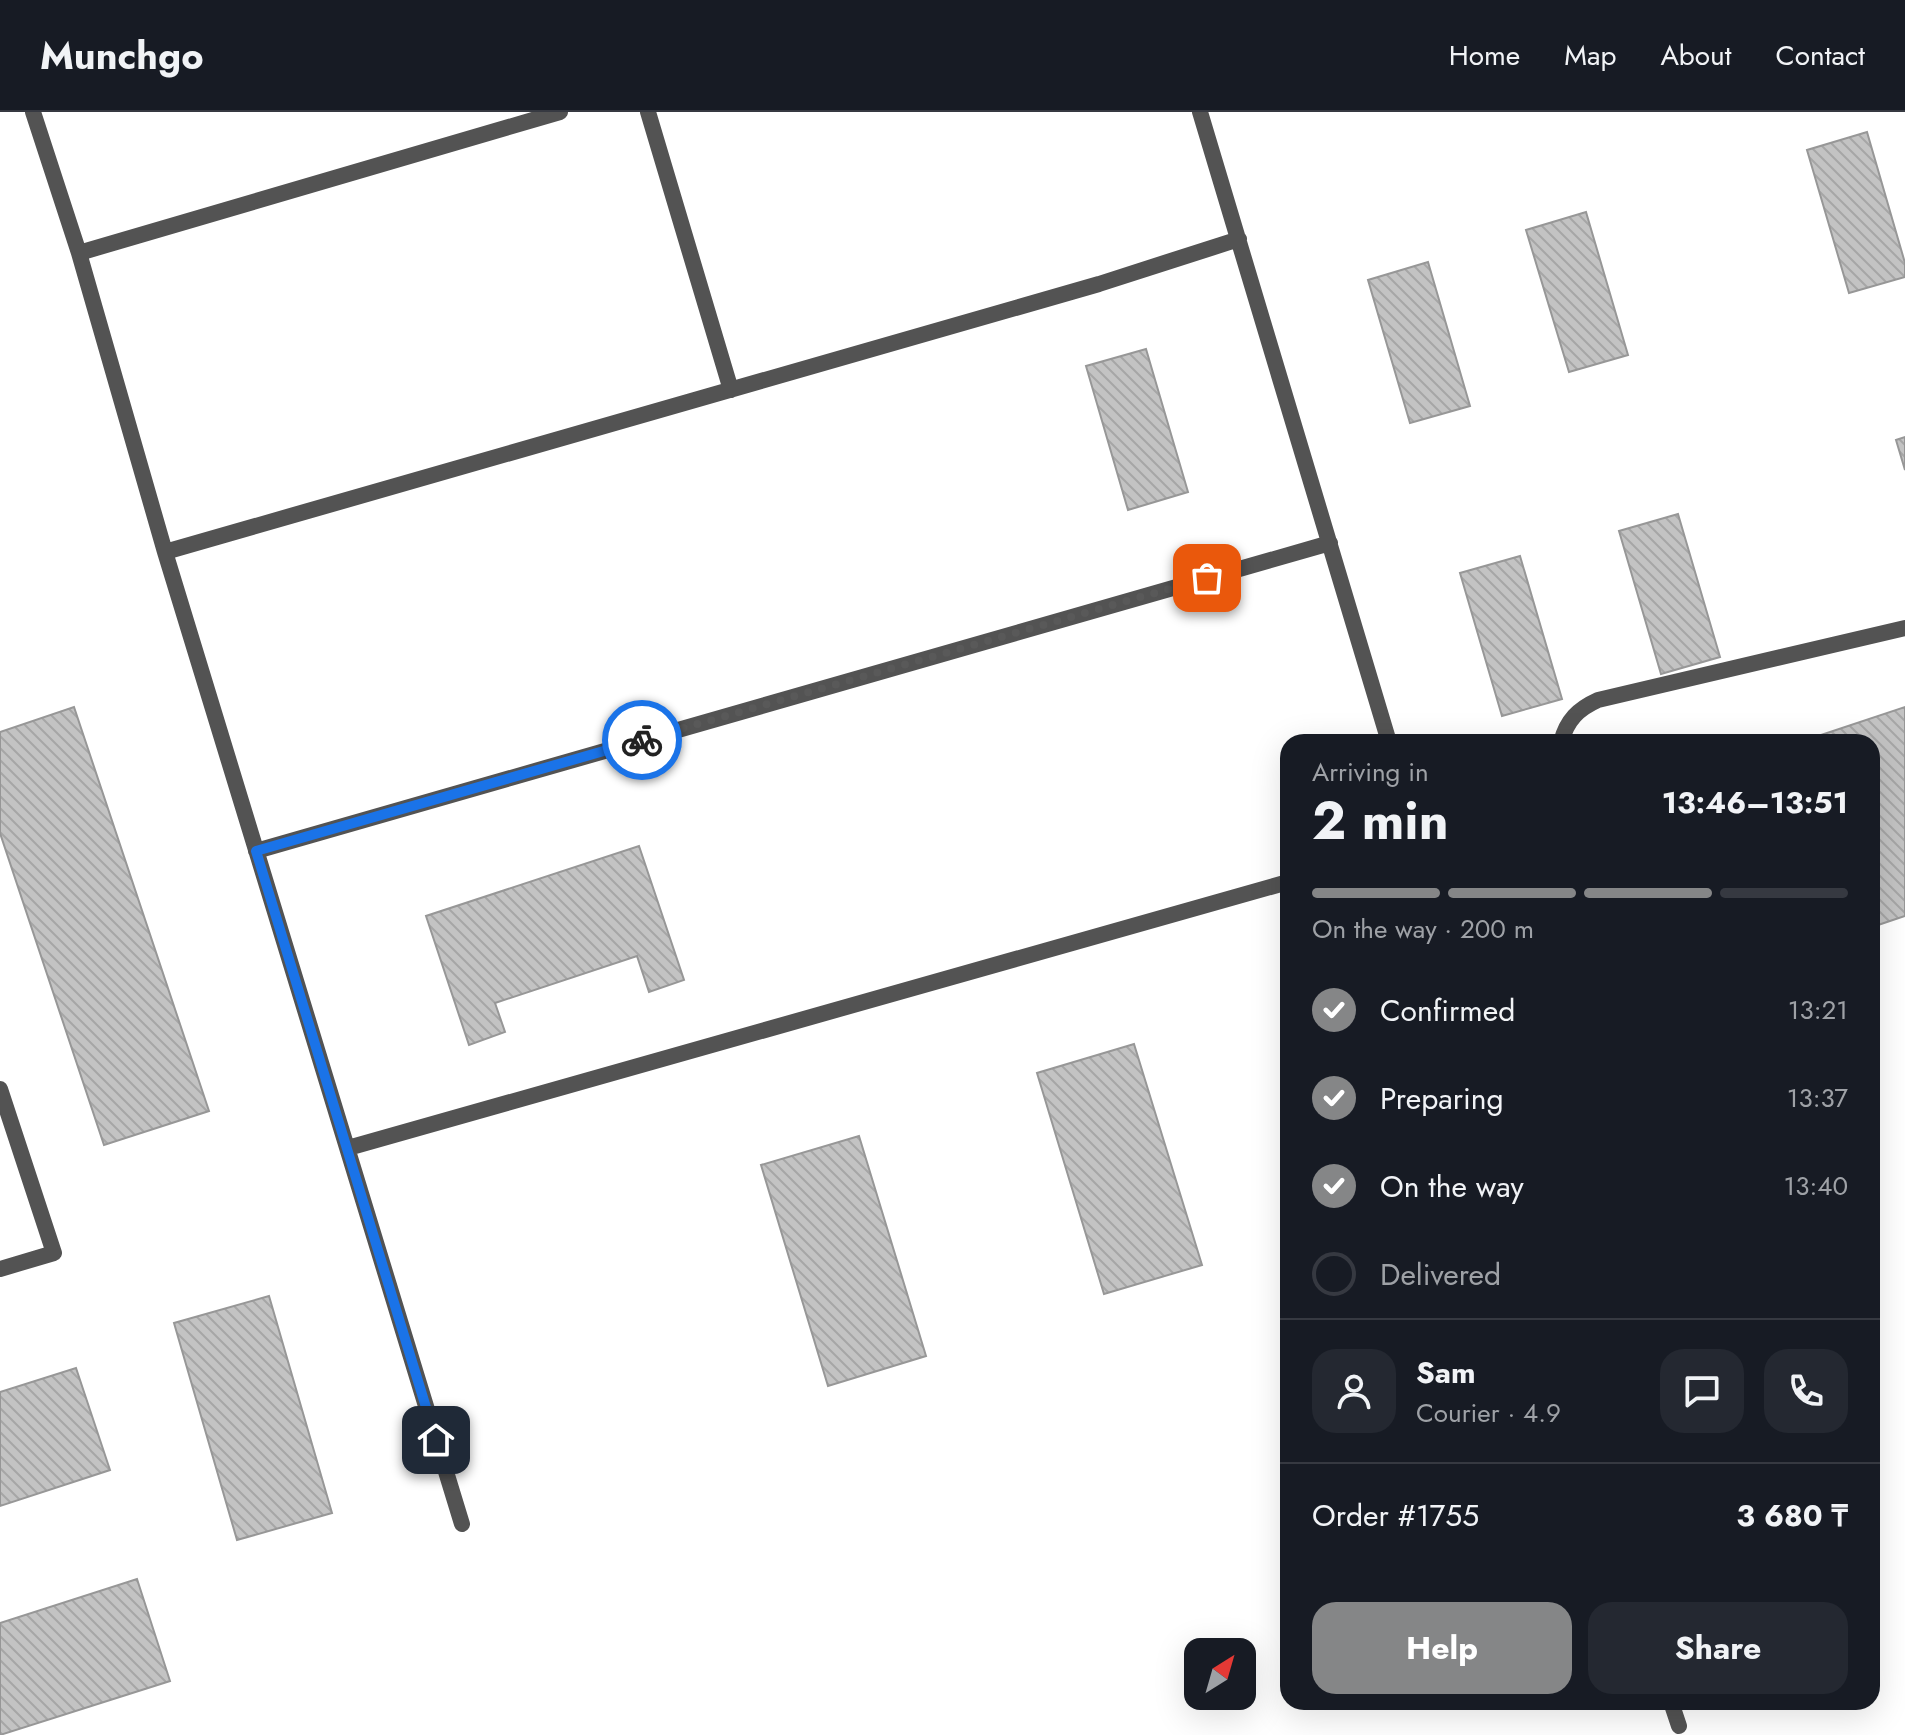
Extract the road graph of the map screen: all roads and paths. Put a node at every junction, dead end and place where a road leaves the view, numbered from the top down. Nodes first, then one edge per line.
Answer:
1 (33, 112) edge
2 (560, 112) edge
3 (648, 112) edge
4 (1200, 112) edge
5 (1239, 239) junction
6 (79, 253) junction
7 (731, 390) junction
8 (1330, 543) junction
9 (165, 552) junction
10 (1905, 628) edge
11 (1387, 734) edge
12 (1563, 734) edge
13 (256, 851) junction
14 (1280, 884) edge
15 (0, 1089) edge
16 (348, 1148) junction
17 (0, 1269) edge
18 (462, 1524) dead end
19 (1674, 1710) edge
20 (1679, 1726) dead end

1 - 6 lane
2 - 6 lane
3 - 7 lane
4 - 5 lane
5 - 7 lane
5 - 8 lane
6 - 9 lane
7 - 9 lane
8 - 11 lane
8 - 13 lane
9 - 13 lane
10 - 12 lane
13 - 16 lane
14 - 16 lane
15 - 17 lane
16 - 18 lane
19 - 20 lane

